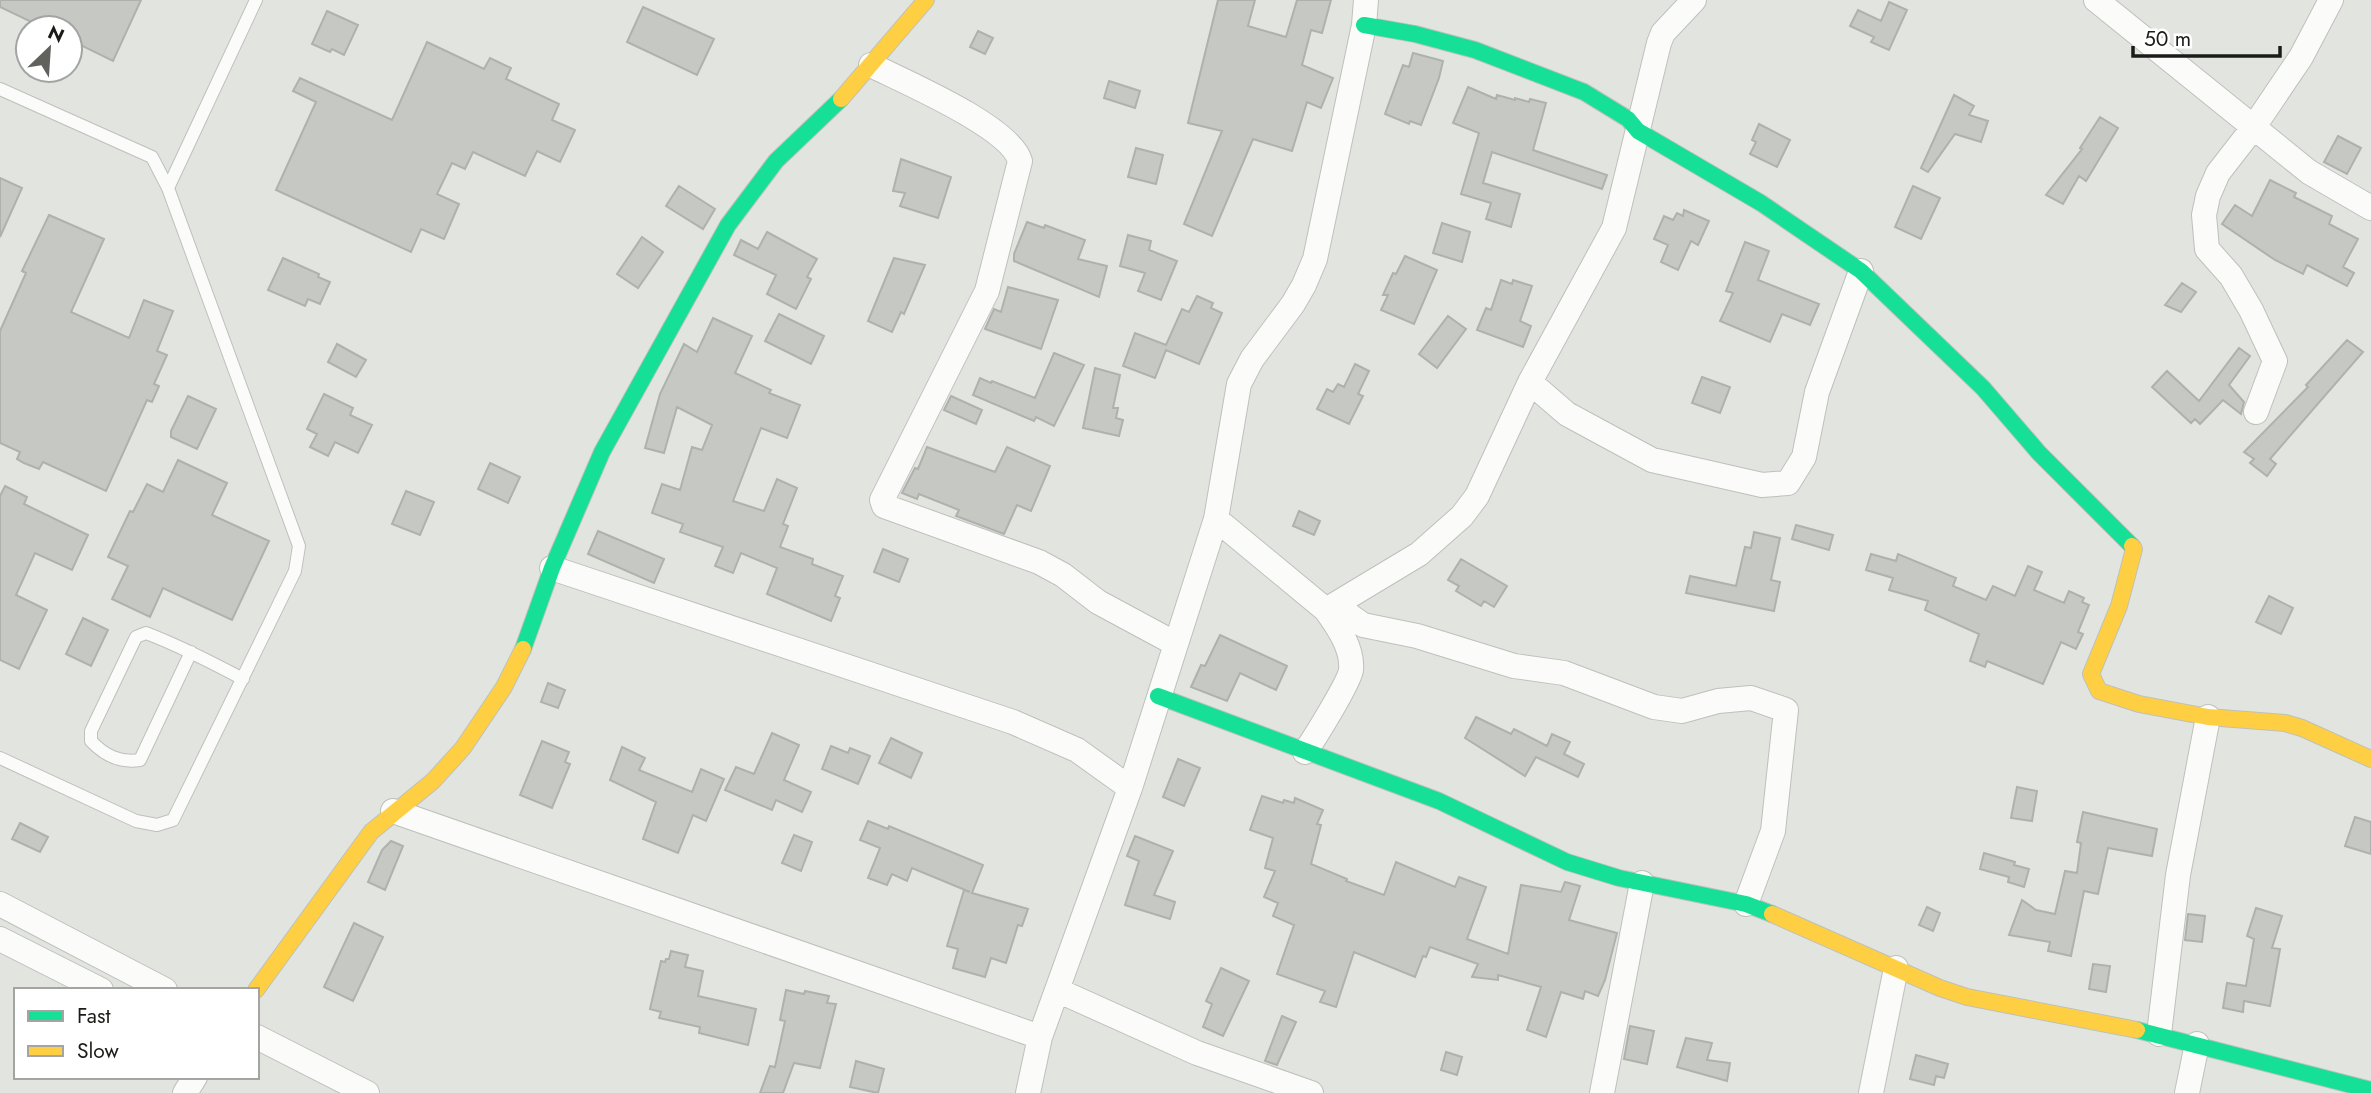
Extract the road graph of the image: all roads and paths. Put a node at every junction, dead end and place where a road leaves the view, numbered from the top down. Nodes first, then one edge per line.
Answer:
1 (256, 0) edge
2 (926, 0) edge
3 (1366, 0) edge
4 (1694, 0) edge
5 (2096, 0) edge
6 (2331, 0) edge
7 (1364, 25) junction
8 (871, 65) junction
9 (0, 89) edge
10 (2253, 128) junction
11 (1638, 131) junction
12 (168, 187) junction
13 (2371, 208) edge
14 (1861, 271) junction
15 (1530, 382) junction
16 (2256, 412) dead end
17 (1216, 519) junction
18 (552, 568) junction
19 (1331, 607) junction
20 (1176, 644) junction
21 (191, 652) junction
22 (243, 679) junction
23 (1158, 695) junction
24 (2208, 717) junction
25 (1305, 752) junction
26 (0, 758) edge
27 (2371, 759) edge
28 (1130, 789) junction
29 (393, 811) junction
30 (1642, 883) junction
31 (0, 904) edge
32 (1746, 904) junction
33 (0, 939) edge
34 (1896, 968) junction
35 (97, 988) edge
36 (161, 988) edge
37 (257, 988) edge
38 (1057, 990) junction
39 (2159, 1034) junction
40 (1040, 1037) junction
41 (259, 1038) edge
42 (2197, 1044) junction
43 (2328, 1086) edge
44 (2371, 1090) edge
45 (367, 1093) edge
46 (1028, 1093) edge
47 (1311, 1093) edge
48 (1602, 1093) edge
49 (1871, 1093) edge
50 (2187, 1093) edge

1 - 12 lane
2 - 8 street
3 - 7 street
4 - 11 street
5 - 10 street
6 - 10 street
7 - 11 street
7 - 17 street
8 - 18 street
8 - 20 street
9 - 12 lane
10 - 13 street
10 - 16 street
11 - 14 street
11 - 15 street
12 - 22 lane
14 - 15 street
14 - 24 street
15 - 19 street
17 - 19 street
17 - 20 street
18 - 28 street
18 - 29 street
19 - 25 street
19 - 32 street
20 - 23 street
21 - 21 lane
21 - 22 lane
22 - 26 lane
23 - 25 street
23 - 28 street
24 - 27 street
24 - 39 street
25 - 30 street
28 - 38 street
29 - 37 street
29 - 40 street
30 - 32 street
30 - 48 street
31 - 36 street
32 - 34 street
33 - 35 street
34 - 39 street
34 - 49 street
38 - 40 street
38 - 47 street
39 - 42 street
40 - 46 street
41 - 45 street
42 - 43 street
42 - 50 street
43 - 44 street

